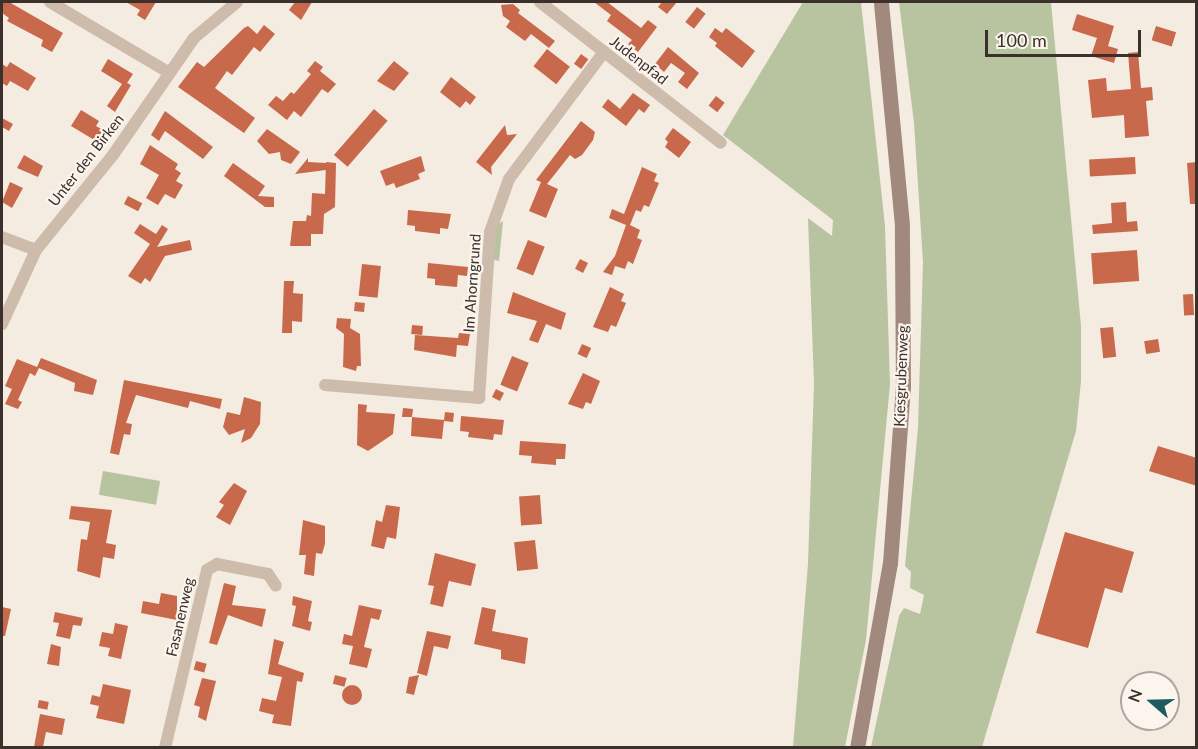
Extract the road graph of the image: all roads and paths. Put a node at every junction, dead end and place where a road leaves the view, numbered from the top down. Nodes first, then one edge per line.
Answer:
1 (50, 2) edge
2 (237, 2) edge
3 (540, 2) edge
4 (881, 2) edge
5 (604, 52) junction
6 (168, 72) junction
7 (721, 142) dead end
8 (2, 237) edge
9 (36, 250) junction
10 (2, 324) edge
11 (325, 385) dead end
12 (276, 586) dead end
13 (165, 747) edge
14 (857, 747) edge

1 - 6 street
2 - 6 street, Unter den Birken
3 - 5 street, Judenpfad
4 - 14 main road, Kiesgrubenweg
5 - 7 street, Judenpfad
5 - 11 street, Im Ahorngrund
6 - 9 street, Unter den Birken
8 - 9 street
9 - 10 street, Unter den Birken
12 - 13 street, Fasanenweg

